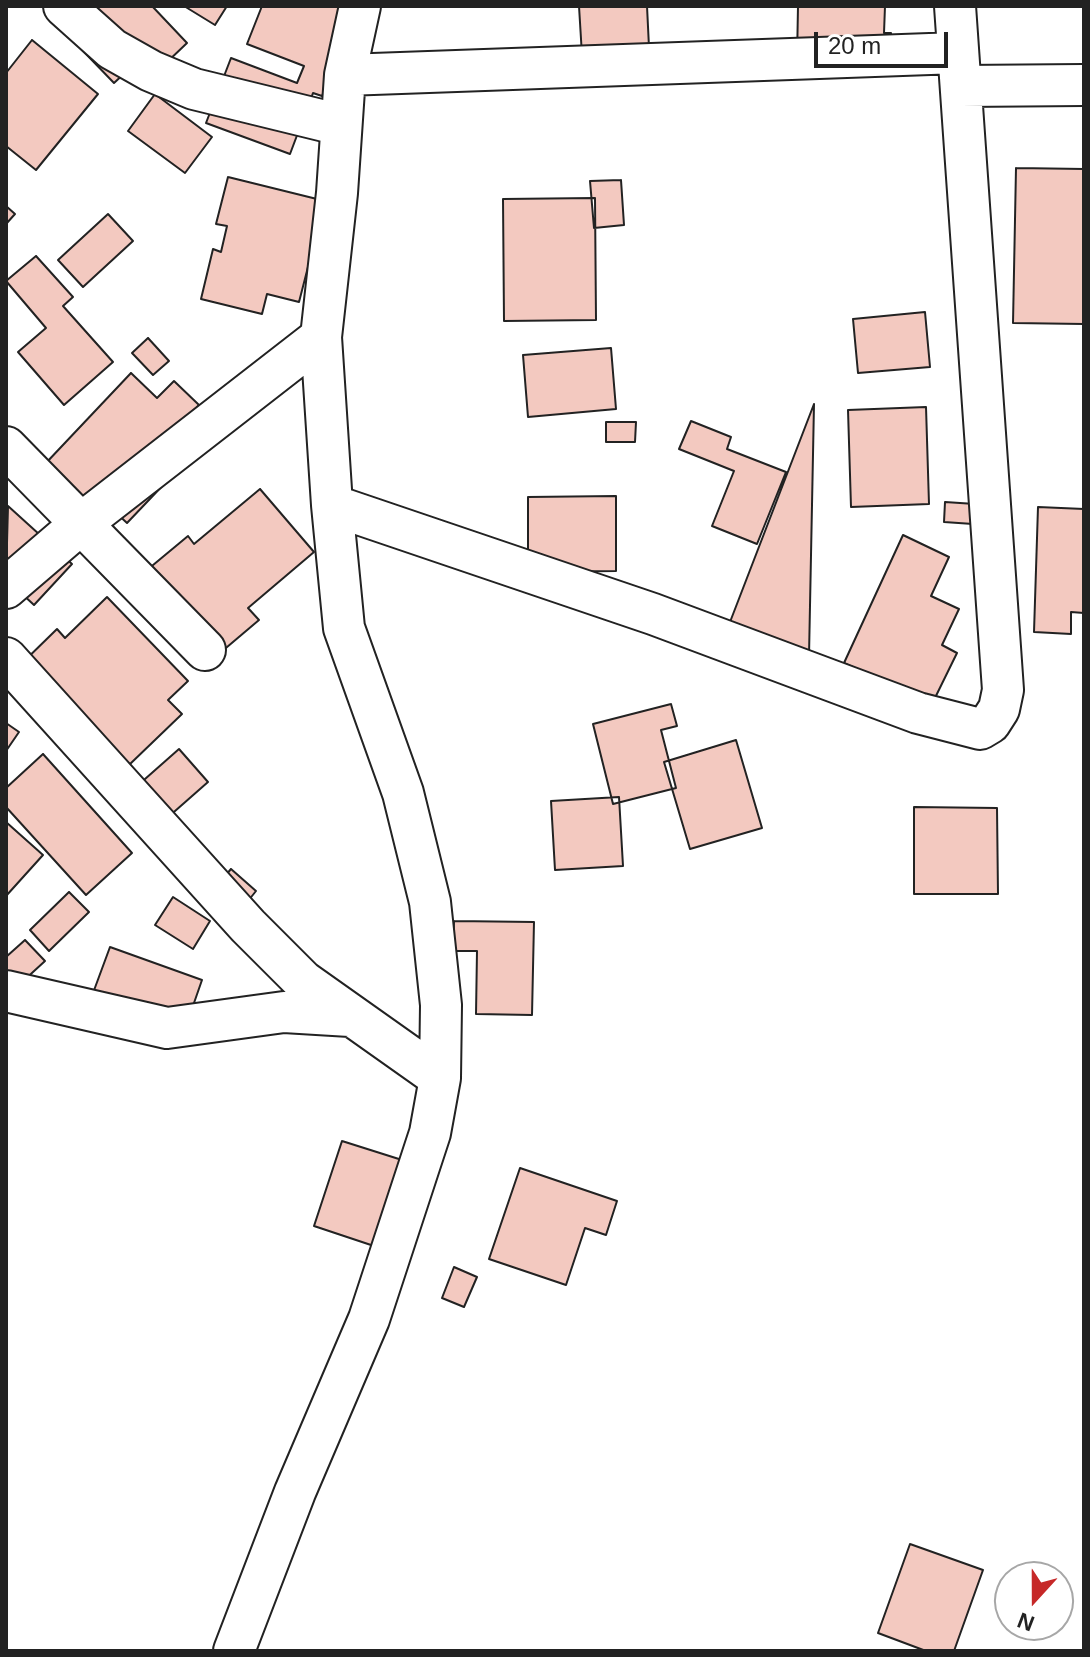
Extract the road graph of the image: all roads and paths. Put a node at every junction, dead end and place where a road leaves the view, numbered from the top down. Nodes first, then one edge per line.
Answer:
1 (64, 6) edge
2 (360, 6) edge
3 (955, 6) edge
4 (959, 70) junction
5 (345, 75) junction
6 (1084, 85) edge
7 (341, 125) junction
8 (321, 337) junction
9 (6, 447) edge
10 (332, 505) junction
11 (83, 522) junction
12 (6, 588) edge
13 (205, 650) dead end
14 (6, 658) edge
15 (6, 991) edge
16 (350, 1016) junction
17 (440, 1078) junction
18 (234, 1651) edge

1 - 7 street
2 - 5 street
3 - 4 street
4 - 5 street
4 - 6 street
4 - 10 street
5 - 7 street
7 - 8 street
8 - 10 street
8 - 11 street
9 - 11 street
10 - 17 street
11 - 12 street
11 - 13 street
14 - 16 street
15 - 16 street
16 - 17 street
17 - 18 street

